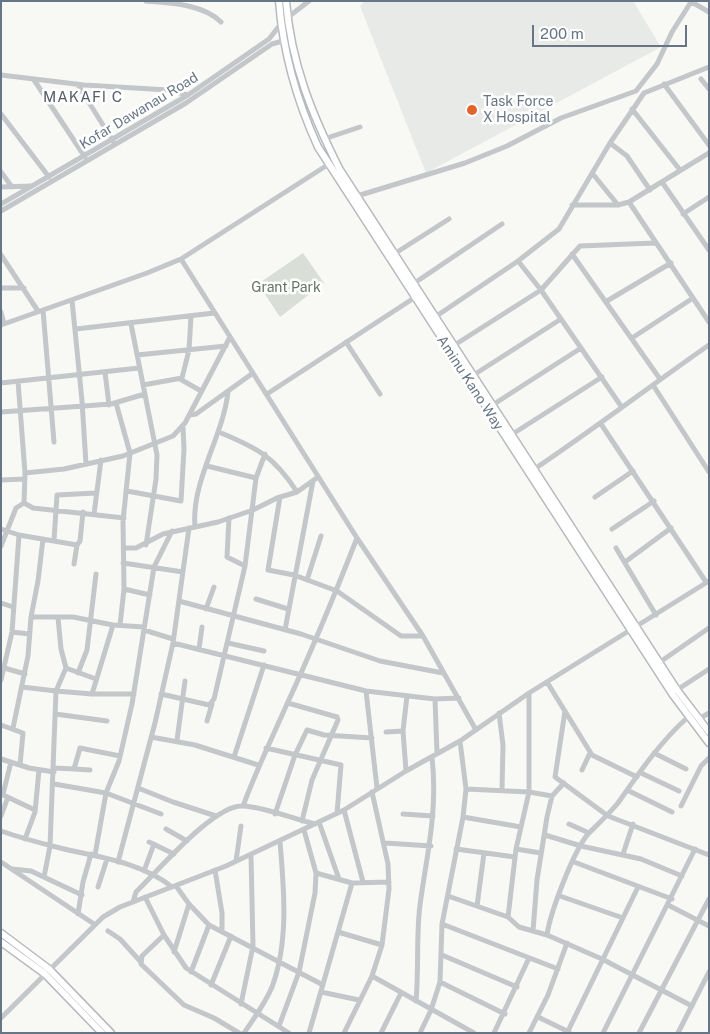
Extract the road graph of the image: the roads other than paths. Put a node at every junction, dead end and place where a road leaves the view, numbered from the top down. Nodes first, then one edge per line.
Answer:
1 (146, 1) edge
2 (279, 1) edge
3 (286, 1) edge
4 (309, 1) edge
5 (690, 2) edge
6 (709, 12) edge
7 (287, 18) junction
8 (221, 22) dead end
9 (280, 25) junction
10 (283, 41) junction
11 (709, 67) edge
12 (1, 75) edge
13 (701, 79) dead end
14 (34, 80) junction
15 (664, 84) junction
16 (78, 85) junction
17 (709, 89) edge
18 (188, 95) junction
19 (632, 109) junction
20 (1, 114) edge
21 (360, 127) dead end
22 (322, 136) junction
23 (313, 137) junction
24 (113, 141) junction
25 (610, 143) junction
26 (709, 145) edge
27 (709, 153) edge
28 (85, 157) junction
29 (328, 164) junction
30 (680, 170) junction
31 (1, 172) edge
32 (592, 173) junction
33 (49, 177) junction
34 (662, 182) junction
35 (34, 185) junction
36 (12, 186) junction
37 (1, 187) edge
38 (650, 190) junction
39 (357, 196) junction
40 (709, 197) edge
41 (629, 202) junction
42 (1, 204) edge
43 (572, 205) junction
44 (618, 205) junction
45 (1, 211) edge
46 (683, 214) junction
47 (448, 219) dead end
48 (502, 224) dead end
49 (707, 242) edge
50 (655, 243) junction
51 (709, 250) edge
52 (394, 254) junction
53 (572, 254) junction
54 (1, 255) edge
55 (181, 259) junction
56 (518, 261) junction
57 (671, 263) junction
58 (413, 284) junction
59 (1, 288) edge
60 (24, 288) junction
61 (541, 290) junction
62 (417, 296) junction
63 (693, 298) junction
64 (72, 300) junction
65 (607, 301) junction
66 (40, 310) junction
67 (1, 312) edge
68 (214, 313) junction
69 (191, 316) junction
70 (435, 317) junction
71 (561, 319) junction
72 (709, 322) edge
73 (2, 324) edge
74 (131, 324) junction
75 (76, 329) junction
76 (230, 337) junction
77 (632, 338) junction
78 (346, 342) junction
79 (709, 345) edge
80 (226, 346) junction
81 (453, 346) junction
82 (581, 348) junction
83 (188, 350) junction
84 (137, 355) junction
85 (139, 368) junction
86 (105, 372) junction
87 (253, 373) junction
88 (80, 375) junction
89 (472, 376) junction
90 (602, 377) junction
91 (48, 378) junction
92 (180, 379) junction
93 (660, 379) junction
94 (18, 382) junction
95 (1, 383) edge
96 (143, 385) junction
97 (653, 385) junction
98 (201, 391) junction
99 (228, 392) junction
100 (145, 394) junction
101 (267, 394) junction
102 (380, 394) dead end
103 (116, 403) junction
104 (109, 404) junction
105 (491, 406) junction
106 (621, 406) junction
107 (83, 407) junction
108 (51, 408) junction
109 (20, 411) junction
110 (1, 412) edge
111 (190, 415) junction
112 (601, 424) junction
113 (183, 427) junction
114 (219, 432) junction
115 (511, 435) junction
116 (54, 442) dead end
117 (156, 444) junction
118 (130, 453) junction
119 (265, 454) junction
120 (101, 460) junction
121 (86, 464) junction
122 (207, 466) junction
123 (533, 470) junction
124 (633, 471) junction
125 (709, 472) edge
126 (25, 476) junction
127 (318, 476) junction
128 (256, 478) junction
129 (1, 480) edge
130 (313, 481) junction
131 (126, 491) junction
132 (297, 492) junction
133 (96, 493) junction
134 (153, 497) junction
135 (280, 497) junction
136 (595, 497) dead end
137 (654, 501) junction
138 (24, 503) junction
139 (57, 510) junction
140 (253, 510) junction
141 (83, 512) junction
142 (94, 514) junction
143 (124, 518) junction
144 (229, 518) junction
145 (192, 527) junction
146 (671, 528) junction
147 (612, 529) dead end
148 (4, 530) edge
149 (172, 531) junction
150 (19, 535) junction
151 (321, 536) dead end
152 (357, 538) junction
153 (43, 539) junction
154 (54, 540) junction
155 (146, 544) junction
156 (77, 545) junction
157 (1, 546) edge
158 (124, 548) junction
159 (616, 548) dead end
160 (625, 562) junction
161 (123, 563) junction
162 (74, 564) dead end
163 (245, 566) junction
164 (154, 567) junction
165 (183, 572) junction
166 (96, 574) dead end
167 (294, 575) junction
168 (307, 580) junction
169 (707, 582) edge
170 (214, 587) dead end
171 (124, 589) junction
172 (337, 590) junction
173 (150, 595) junction
174 (256, 599) dead end
175 (179, 601) junction
176 (1, 604) edge
177 (13, 607) junction
178 (206, 609) junction
179 (288, 609) junction
180 (656, 615) junction
181 (234, 616) junction
182 (31, 617) junction
183 (58, 618) junction
184 (92, 620) junction
185 (113, 625) junction
186 (120, 626) junction
187 (202, 627) dead end
188 (144, 628) junction
189 (709, 628) edge
190 (634, 629) junction
191 (285, 630) junction
192 (12, 632) junction
193 (29, 634) junction
194 (423, 636) junction
195 (315, 639) junction
196 (173, 641) junction
197 (228, 643) junction
198 (198, 649) junction
199 (264, 651) dead end
200 (225, 656) junction
201 (660, 662) junction
202 (264, 665) junction
203 (3, 668) edge
204 (66, 668) junction
205 (709, 669) edge
206 (78, 673) junction
207 (443, 673) junction
208 (25, 674) junction
209 (300, 674) junction
210 (1, 680) edge
211 (96, 680) junction
212 (185, 681) dead end
213 (546, 682) junction
214 (22, 687) junction
215 (676, 690) junction
216 (56, 691) junction
217 (366, 691) junction
218 (529, 693) junction
219 (92, 694) junction
220 (134, 694) junction
221 (161, 694) junction
222 (407, 696) junction
223 (459, 698) junction
224 (183, 699) junction
225 (435, 699) junction
226 (288, 703) junction
227 (212, 704) junction
228 (565, 711) junction
229 (709, 713) edge
230 (55, 714) junction
231 (499, 714) junction
232 (688, 717) junction
233 (699, 719) junction
234 (107, 721) dead end
235 (207, 721) dead end
236 (1, 724) edge
237 (13, 728) junction
238 (476, 730) junction
239 (403, 731) junction
240 (386, 732) dead end
241 (709, 732) edge
242 (332, 734) junction
243 (151, 736) junction
244 (372, 738) junction
245 (177, 740) junction
246 (460, 741) junction
247 (709, 743) edge
248 (266, 748) junction
249 (437, 753) junction
250 (590, 753) junction
251 (654, 753) junction
252 (295, 755) junction
253 (120, 756) junction
254 (234, 757) junction
255 (432, 757) junction
256 (709, 758) edge
257 (1, 759) edge
258 (320, 761) junction
259 (11, 762) junction
260 (20, 765) junction
261 (258, 765) junction
262 (74, 769) junction
263 (39, 770) junction
264 (54, 770) junction
265 (90, 770) dead end
266 (582, 770) dead end
267 (686, 770) dead end
268 (406, 771) junction
269 (639, 775) junction
270 (564, 783) junction
271 (54, 784) junction
272 (138, 788) junction
273 (466, 789) junction
274 (375, 790) junction
275 (502, 790) junction
276 (627, 790) junction
277 (679, 791) dead end
278 (529, 792) junction
279 (106, 793) junction
280 (4, 795) edge
281 (552, 796) junction
282 (132, 803) junction
283 (243, 806) junction
284 (681, 806) dead end
285 (35, 810) junction
286 (344, 810) junction
287 (672, 812) dead end
288 (338, 813) junction
289 (161, 814) dead end
290 (276, 814) junction
291 (404, 814) dead end
292 (1, 816) edge
293 (216, 816) junction
294 (433, 816) junction
295 (608, 816) junction
296 (463, 817) junction
297 (302, 821) junction
298 (317, 823) junction
299 (569, 824) dead end
300 (633, 824) junction
301 (241, 826) dead end
302 (521, 827) junction
303 (166, 830) dead end
304 (304, 830) junction
305 (1, 832) edge
306 (589, 833) junction
307 (545, 835) junction
308 (25, 839) junction
309 (187, 841) junction
310 (280, 842) junction
311 (385, 843) junction
312 (50, 846) junction
313 (430, 846) junction
314 (581, 846) junction
315 (456, 849) junction
316 (516, 849) junction
317 (695, 849) junction
318 (484, 852) junction
319 (541, 853) junction
320 (174, 854) junction
321 (251, 854) junction
322 (623, 854) junction
323 (93, 855) junction
324 (709, 855) edge
325 (515, 857) junction
326 (107, 858) junction
327 (236, 861) junction
328 (1, 862) edge
329 (118, 862) junction
330 (574, 862) junction
331 (12, 869) junction
332 (215, 870) junction
333 (144, 871) junction
334 (316, 873) junction
335 (154, 875) junction
336 (682, 876) junction
337 (44, 877) junction
338 (338, 879) junction
339 (363, 882) junction
340 (389, 882) junction
341 (352, 883) junction
342 (174, 886) junction
343 (638, 887) junction
344 (98, 888) dead end
345 (82, 895) junction
346 (448, 896) junction
347 (560, 896) junction
348 (145, 897) junction
349 (709, 898) edge
350 (672, 899) junction
351 (133, 902) junction
352 (189, 904) junction
353 (668, 905) junction
354 (477, 906) junction
355 (78, 914) junction
356 (508, 917) junction
357 (623, 918) junction
358 (698, 920) junction
359 (94, 924) junction
360 (442, 924) junction
361 (208, 925) junction
362 (709, 926) edge
363 (108, 931) dead end
364 (222, 931) junction
365 (533, 931) junction
366 (338, 932) junction
367 (1, 934) edge
368 (164, 935) junction
369 (547, 935) junction
370 (231, 936) junction
371 (1, 942) edge
372 (567, 943) junction
373 (382, 945) junction
374 (253, 946) junction
375 (174, 952) junction
376 (442, 955) junction
377 (529, 958) junction
378 (602, 959) junction
379 (140, 961) junction
380 (279, 961) junction
381 (558, 969) junction
382 (47, 971) junction
383 (191, 972) junction
384 (299, 972) junction
385 (709, 972) edge
386 (372, 976) junction
387 (632, 976) junction
388 (440, 982) junction
389 (211, 985) junction
390 (323, 985) junction
391 (517, 987) junction
392 (660, 991) junction
393 (321, 992) junction
394 (402, 992) junction
395 (360, 1000) junction
396 (416, 1000) junction
397 (241, 1004) junction
398 (692, 1006) junction
399 (431, 1010) junction
400 (257, 1014) junction
401 (505, 1014) junction
402 (538, 1017) junction
403 (1, 1018) edge
404 (279, 1026) junction
405 (568, 1032) edge
406 (102, 1033) edge
407 (111, 1033) edge
408 (239, 1033) edge
409 (244, 1033) edge
410 (289, 1033) edge
411 (309, 1033) edge
412 (344, 1033) edge
413 (380, 1033) edge
414 (420, 1033) edge
415 (474, 1033) edge
416 (494, 1033) edge
417 (529, 1033) edge
418 (603, 1033) edge
419 (639, 1033) edge
420 (678, 1033) edge

1 - 8 street
2 - 9 main road, Aminu Kano Way
3 - 7 main road, Aminu Kano Way
4 - 7 street
5 - 6 street
5 - 39 street
7 - 22 main road, Aminu Kano Way
9 - 10 main road, Aminu Kano Way
9 - 18 street, Kofar Dawanau Road
10 - 23 main road, Aminu Kano Way
10 - 45 street, Kofar Dawanau Road
11 - 15 street
12 - 14 street
13 - 17 street
14 - 16 street
14 - 28 street
15 - 19 street
15 - 26 street
16 - 18 street
16 - 24 street
18 - 24 street, Kofar Dawanau Road
19 - 25 street
19 - 30 street
20 - 33 street
21 - 22 street
22 - 23 main road
22 - 39 main road, Aminu Kano Way
23 - 29 main road, Aminu Kano Way
24 - 28 street, Kofar Dawanau Road
25 - 32 street
25 - 38 street
27 - 30 street
28 - 33 street, Kofar Dawanau Road
29 - 55 street
29 - 62 main road, Aminu Kano Way
30 - 34 street
31 - 36 street
32 - 43 street
32 - 44 street
33 - 35 street, Kofar Dawanau Road
34 - 38 street
34 - 46 street
35 - 36 street
35 - 42 street, Kofar Dawanau Road
36 - 37 street
38 - 41 street
39 - 52 main road, Aminu Kano Way
40 - 46 street
41 - 44 street
41 - 50 street
43 - 44 street
43 - 56 street
46 - 49 street
47 - 52 street
48 - 58 street
49 - 51 street
50 - 53 street
50 - 57 street
52 - 58 main road, Aminu Kano Way
53 - 61 street
53 - 65 street
54 - 60 street
55 - 64 street
55 - 68 street
56 - 61 street
56 - 70 street
57 - 63 street
57 - 65 street
58 - 62 main road, Aminu Kano Way
59 - 60 street
60 - 66 street
61 - 71 street
61 - 81 street
62 - 70 main road, Aminu Kano Way
62 - 78 street
62 - 190 main road, Aminu Kano Way
63 - 72 street
63 - 77 street
64 - 66 street
64 - 75 street
65 - 77 street
66 - 73 street
66 - 91 street
67 - 73 street
68 - 69 street
68 - 76 street
69 - 74 street
69 - 83 street
70 - 81 main road, Aminu Kano Way
71 - 82 street
71 - 89 street
74 - 75 street
74 - 84 street
75 - 88 street
76 - 80 street
76 - 87 street
77 - 93 street
78 - 101 street
78 - 102 street
79 - 93 street
80 - 83 street
80 - 98 street
81 - 89 main road, Aminu Kano Way
82 - 90 street
82 - 105 street
83 - 84 street
83 - 92 street
84 - 85 street
85 - 86 street
85 - 96 street
86 - 88 street
86 - 104 street
87 - 99 street
87 - 101 street
88 - 91 street
88 - 107 street
89 - 105 main road, Aminu Kano Way
90 - 106 street
90 - 115 street
91 - 94 street
91 - 108 street
92 - 96 street
92 - 98 street
93 - 97 street
94 - 95 street
94 - 109 street
96 - 100 street
97 - 106 street
97 - 125 street
98 - 111 street
99 - 111 street
99 - 114 street
100 - 103 street
100 - 117 street
101 - 127 street
103 - 104 street
103 - 118 street
104 - 107 street
105 - 115 main road, Aminu Kano Way
106 - 112 street
107 - 108 street
107 - 121 street
108 - 109 street
108 - 116 street
109 - 110 street
109 - 126 street
111 - 113 street
112 - 123 street
112 - 124 street
113 - 117 street
113 - 134 street
114 - 119 street
114 - 122 street
115 - 123 main road, Aminu Kano Way
117 - 118 street
117 - 134 street
118 - 120 street
118 - 131 street
119 - 128 street
119 - 132 street
120 - 121 street
120 - 133 street
121 - 126 street
122 - 128 street
122 - 145 street
123 - 190 main road, Aminu Kano Way
124 - 136 street
124 - 137 street
126 - 129 street
126 - 138 street
127 - 130 street
127 - 152 street
128 - 140 street
130 - 132 street
130 - 167 street
131 - 134 street
131 - 143 street
132 - 135 street
133 - 139 street
133 - 142 street
134 - 155 street
135 - 140 street
135 - 167 street
137 - 146 street
137 - 147 street
138 - 139 street
138 - 148 street
139 - 141 street
139 - 154 street
140 - 144 street
140 - 163 street
141 - 142 street
141 - 156 street
142 - 143 street
143 - 158 street
144 - 145 street
144 - 163 street
145 - 149 street
145 - 165 street
146 - 160 street
146 - 169 street
148 - 150 street
148 - 157 street
149 - 155 street
149 - 164 street
150 - 153 street
150 - 177 street
151 - 168 street
152 - 172 street
152 - 194 street
153 - 154 street
153 - 182 street
154 - 156 street
155 - 158 street
156 - 162 street
158 - 161 street
159 - 160 street
160 - 180 street
161 - 164 street
161 - 171 street
163 - 181 street
164 - 165 street
164 - 173 street
165 - 175 street
166 - 184 street
167 - 168 street
167 - 179 street
168 - 172 street
169 - 180 street
170 - 178 street
171 - 173 street
171 - 186 street
172 - 194 street
172 - 195 street
173 - 188 street
174 - 179 street
175 - 178 street
175 - 196 street
176 - 177 street
177 - 192 street
178 - 181 street
179 - 191 street
180 - 190 street
181 - 191 street
181 - 197 street
182 - 183 street
182 - 193 street
183 - 184 street
183 - 204 street
184 - 185 street
184 - 206 street
185 - 186 street
185 - 211 street
186 - 188 street
187 - 198 street
188 - 196 street
188 - 220 street
189 - 201 street
190 - 201 main road, Aminu Kano Way
190 - 213 street
190 - 232 main road, Aminu Kano Way
191 - 195 street
192 - 193 street
192 - 203 street
193 - 208 street
194 - 207 street
195 - 207 street
195 - 209 street
196 - 198 street
196 - 221 street
197 - 199 street
197 - 200 street
198 - 200 street
200 - 202 street
200 - 227 street
201 - 215 main road, Aminu Kano Way
202 - 209 street
202 - 254 street
203 - 208 street
203 - 210 street
204 - 206 street
204 - 216 street
205 - 215 street
206 - 211 street
207 - 223 street
208 - 214 street
209 - 217 street
209 - 226 street
211 - 219 street
212 - 224 street
213 - 218 street
213 - 228 street
214 - 216 street
214 - 237 street
215 - 233 main road, Aminu Kano Way
216 - 219 street
216 - 230 street
217 - 222 street
217 - 244 street
218 - 231 street
218 - 278 street
219 - 220 street
220 - 253 street
221 - 224 street
221 - 243 street
222 - 225 street
222 - 239 street
223 - 225 street
223 - 238 street
224 - 227 street
224 - 245 street
225 - 249 street
226 - 242 street
226 - 248 street
227 - 235 street
228 - 250 street
228 - 270 street
229 - 233 street
230 - 234 street
230 - 264 street
231 - 238 street
231 - 275 street
232 - 247 main road, Aminu Kano Way
232 - 251 street
233 - 241 main road, Aminu Kano Way
236 - 237 street
237 - 260 street
238 - 246 street
239 - 240 street
239 - 268 street
242 - 244 street
242 - 252 street
242 - 258 street
243 - 245 street
243 - 272 street
244 - 274 street
245 - 254 street
246 - 249 street
246 - 273 street
248 - 252 street
248 - 261 street
249 - 255 street
250 - 266 street
250 - 269 street
251 - 267 street
251 - 269 street
252 - 258 street
252 - 290 street
253 - 262 street
253 - 279 street
254 - 261 street
255 - 268 street
255 - 294 street
256 - 284 street
257 - 259 street
258 - 288 street
258 - 297 street
259 - 260 street
259 - 280 street
260 - 263 street
261 - 283 street
262 - 264 street
262 - 265 street
263 - 264 street
263 - 285 street
264 - 271 street
268 - 274 street
269 - 276 street
269 - 277 street
270 - 281 street
270 - 295 street
271 - 279 street
271 - 312 street
272 - 282 street
272 - 293 street
273 - 275 street
273 - 296 street
274 - 286 street
274 - 311 street
275 - 278 street
276 - 287 street
276 - 295 street
278 - 281 street
278 - 302 street
279 - 282 street
279 - 323 street
280 - 285 street
280 - 292 street
281 - 307 street
282 - 289 street
282 - 329 street
283 - 290 street
283 - 293 street
285 - 308 street
286 - 288 street
286 - 339 street
288 - 298 street
290 - 297 street
291 - 294 street
293 - 309 street
294 - 313 street
295 - 300 street
295 - 306 street
296 - 302 street
296 - 315 street
297 - 298 street
298 - 304 street
298 - 338 street
299 - 306 street
300 - 317 street
300 - 322 street
301 - 327 street
302 - 316 street
303 - 309 street
304 - 310 street
304 - 334 street
305 - 308 street
306 - 314 street
307 - 314 street
307 - 319 street
308 - 312 street
309 - 320 street
310 - 321 street
310 - 380 street
311 - 313 street
311 - 340 street
312 - 323 street
312 - 337 street
313 - 396 street
314 - 322 street
314 - 330 street
315 - 318 street
315 - 346 street
316 - 319 street
316 - 325 street
317 - 324 street
317 - 336 street
318 - 325 street
318 - 354 street
319 - 365 street
320 - 333 street
320 - 335 street
321 - 327 street
321 - 374 street
322 - 336 street
323 - 326 street
323 - 345 street
325 - 356 street
326 - 329 street
326 - 344 street
327 - 332 street
328 - 331 street
329 - 333 street
330 - 343 street
330 - 347 street
331 - 337 street
331 - 355 street
332 - 342 street
332 - 364 street
333 - 335 street
334 - 338 street
334 - 384 street
335 - 342 street
335 - 351 street
336 - 350 street
337 - 345 street
338 - 341 street
339 - 340 street
339 - 341 street
340 - 373 street
341 - 366 street
342 - 348 street
342 - 352 street
343 - 350 street
343 - 357 street
345 - 355 street
346 - 354 street
346 - 360 street
347 - 357 street
347 - 369 street
348 - 351 street
348 - 368 street
349 - 358 street
350 - 353 street
351 - 359 street
352 - 361 street
352 - 375 street
353 - 358 street
353 - 387 street
354 - 356 street
355 - 359 street
356 - 365 street
357 - 378 street
358 - 362 street
358 - 392 street
359 - 382 street
360 - 376 street
360 - 377 street
361 - 364 street
361 - 383 street
363 - 379 street
364 - 370 street
365 - 369 street
366 - 373 street
366 - 390 street
367 - 382 main road
368 - 375 street
368 - 379 street
369 - 372 street
370 - 374 street
370 - 389 street
371 - 382 main road
372 - 378 street
372 - 381 street
373 - 386 street
374 - 380 street
374 - 397 street
375 - 383 street
376 - 388 street
376 - 391 street
377 - 381 street
377 - 391 street
378 - 387 street
378 - 405 street
379 - 408 street
380 - 384 street
380 - 400 street
381 - 402 street
382 - 403 street
382 - 406 main road
382 - 407 main road
383 - 389 street
384 - 390 street
384 - 404 street
385 - 398 street
386 - 394 street
386 - 395 street
387 - 392 street
387 - 418 street
388 - 399 street
388 - 401 street
389 - 397 street
390 - 393 street
391 - 401 street
392 - 398 street
392 - 419 street
393 - 395 street
393 - 411 street
394 - 396 street
394 - 413 street
395 - 412 street
396 - 399 street
397 - 400 street
398 - 420 street
399 - 414 street
399 - 415 street
400 - 404 street
400 - 409 street
401 - 416 street
402 - 405 street
402 - 417 street
404 - 410 street

